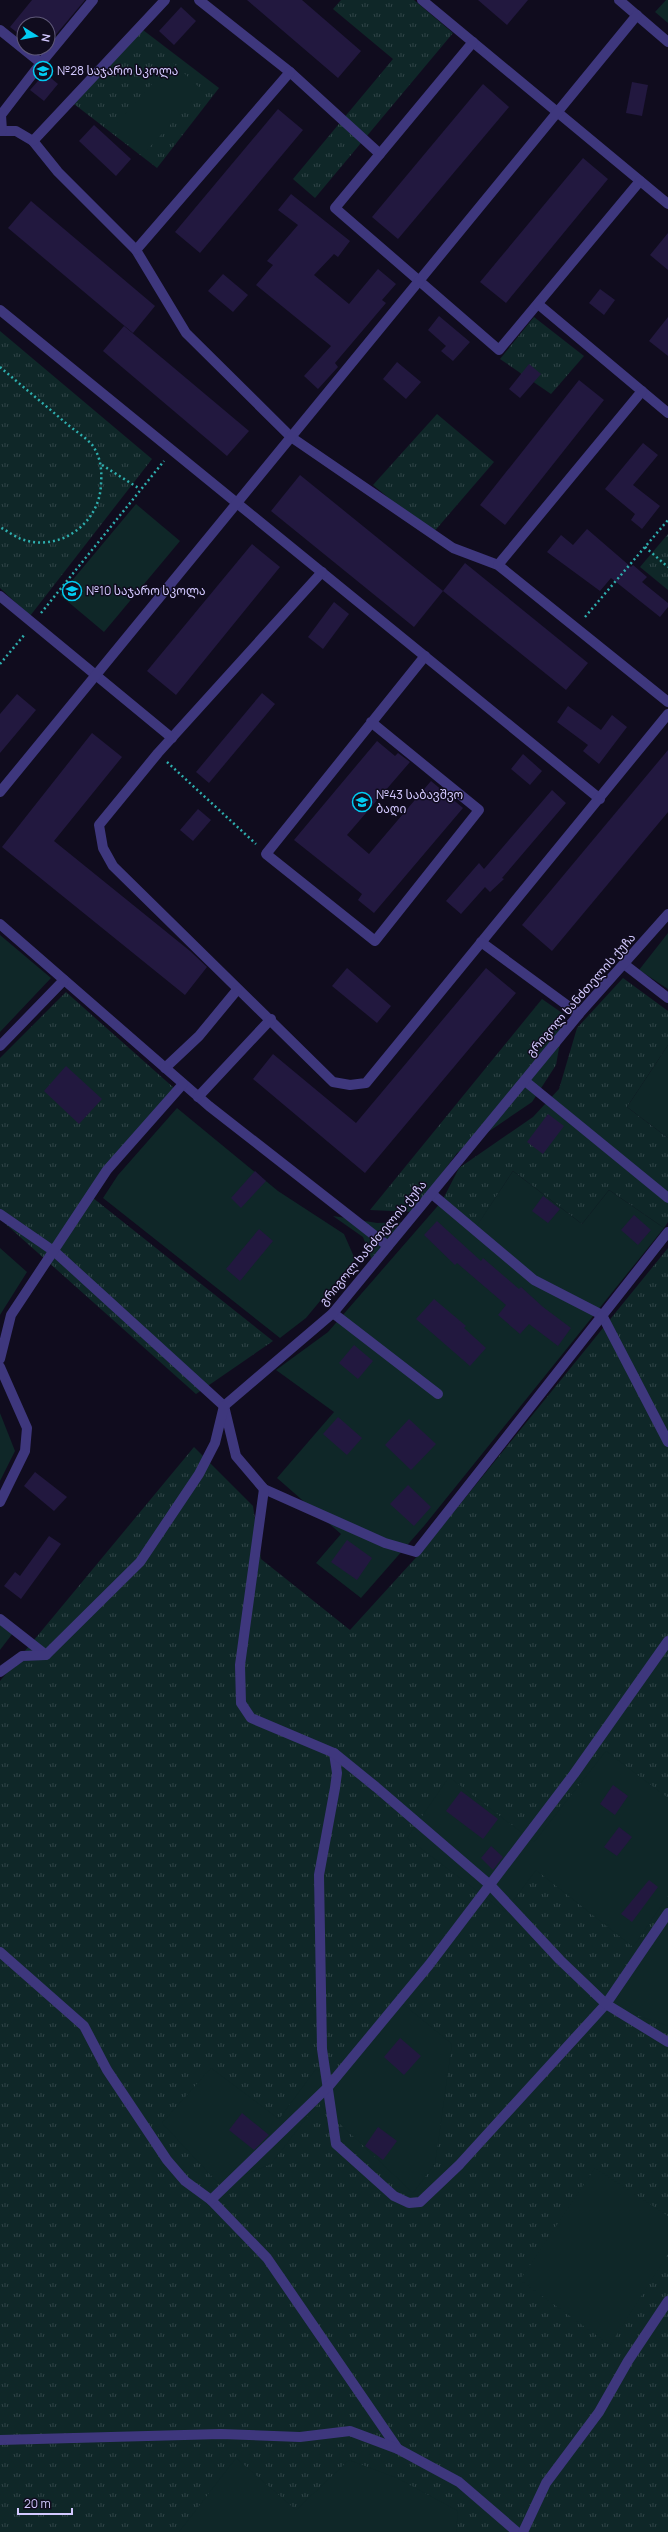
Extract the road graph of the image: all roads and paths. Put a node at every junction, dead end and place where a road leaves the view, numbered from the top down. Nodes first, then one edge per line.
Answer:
1 (93, 0) edge
2 (165, 0) edge
3 (199, 0) edge
4 (422, 0) edge
5 (619, 0) edge
6 (637, 15) junction
7 (0, 30) edge
8 (473, 42) junction
9 (668, 42) edge
10 (40, 63) junction
11 (290, 72) junction
12 (558, 111) junction
13 (1, 131) edge
14 (33, 141) junction
15 (380, 154) junction
16 (640, 181) junction
17 (668, 204) edge
18 (136, 250) junction
19 (419, 281) junction
20 (538, 304) junction
21 (0, 310) edge
22 (0, 367) edge
23 (642, 391) junction
24 (668, 413) edge
25 (291, 436) junction
26 (172, 451) junction
27 (101, 465) junction
28 (140, 489) junction
29 (237, 502) junction
30 (668, 520) edge
31 (0, 527) edge
32 (645, 547) junction
33 (498, 565) junction
34 (668, 567) edge
35 (322, 572) junction
36 (0, 596) edge
37 (32, 624) junction
38 (575, 628) junction
39 (425, 656) junction
40 (0, 664) edge
41 (95, 676) junction
42 (668, 702) edge
43 (668, 714) edge
44 (371, 722) junction
45 (172, 738) junction
46 (158, 753) junction
47 (0, 792) edge
48 (600, 799) junction
49 (266, 854) junction
50 (668, 914) edge
51 (0, 924) edge
52 (481, 942) junction
53 (624, 964) junction
54 (64, 980) junction
55 (237, 990) junction
56 (668, 998) edge
57 (579, 1014) junction
58 (271, 1019) junction
59 (0, 1046) edge
60 (165, 1068) junction
61 (525, 1081) junction
62 (183, 1084) junction
63 (198, 1097) junction
64 (432, 1194) junction
65 (668, 1198) edge
66 (0, 1214) edge
67 (668, 1232) edge
68 (388, 1246) junction
69 (55, 1252) junction
70 (333, 1313) junction
71 (602, 1315) junction
72 (0, 1359) edge
73 (0, 1367) edge
74 (438, 1394) dead end
75 (224, 1406) junction
76 (668, 1442) edge
77 (264, 1489) junction
78 (0, 1502) edge
79 (0, 1619) edge
80 (668, 1641) edge
81 (46, 1655) junction
82 (0, 1672) edge
83 (334, 1753) junction
84 (490, 1885) junction
85 (668, 1913) edge
86 (0, 1952) edge
87 (606, 2004) junction
88 (668, 2042) edge
89 (328, 2087) junction
90 (211, 2200) junction
91 (668, 2301) edge
92 (0, 2440) edge
93 (398, 2449) junction
94 (517, 2532) edge
95 (522, 2532) edge

1 - 10 street
2 - 14 street
3 - 11 street
4 - 8 street
5 - 6 street
6 - 9 street
6 - 12 street
7 - 10 street
8 - 12 street
8 - 15 street
10 - 13 street
11 - 15 street
11 - 18 street
12 - 16 street
12 - 19 street
13 - 14 street
14 - 18 street
15 - 19 street
16 - 17 street
16 - 20 street
18 - 25 street
19 - 20 street
19 - 25 street
20 - 23 street
21 - 26 street
22 - 27 path
23 - 24 street
23 - 33 street
25 - 29 street
25 - 33 street
26 - 28 path
26 - 29 street
27 - 28 path
27 - 31 path
28 - 37 path
29 - 35 street
29 - 41 street
30 - 32 path
32 - 34 path
32 - 38 path
33 - 38 street
35 - 39 street
35 - 45 street
36 - 37 street
37 - 40 path
37 - 41 street
38 - 42 street
39 - 44 street
39 - 48 street
41 - 45 street
41 - 47 street
43 - 48 street
44 - 49 street
44 - 49 street
45 - 46 street
46 - 49 path
46 - 55 street
48 - 52 street
50 - 53 street, გრიგოლ ხანძთელის ქუჩა
51 - 54 street
52 - 57 street
52 - 58 street
53 - 56 street
53 - 57 street, გრიგოლ ხანძთელის ქუჩა
54 - 59 street
54 - 60 street
55 - 58 street
55 - 60 street
57 - 61 street, გრიგოლ ხანძთელის ქუჩა
58 - 63 street
60 - 62 street
61 - 64 street, გრიგოლ ხანძთელის ქუჩა
61 - 65 street
62 - 63 street
62 - 69 street
63 - 68 street
64 - 68 street, გრიგოლ ხანძთელის ქუჩა
64 - 71 street
66 - 69 street
67 - 71 street
68 - 70 street, გრიგოლ ხანძთელის ქუჩა
69 - 72 street
69 - 75 street
70 - 74 street
70 - 75 street, გრიგოლ ხანძთელის ქუჩა
71 - 76 street
71 - 77 street
73 - 78 street
75 - 77 street
75 - 81 street
77 - 83 street
79 - 81 street
80 - 84 street
81 - 82 street
83 - 84 street
83 - 89 street
84 - 87 street
84 - 89 street
85 - 87 street
86 - 90 street
87 - 88 street
87 - 89 street
89 - 90 street
90 - 93 street
91 - 95 street
92 - 93 street
93 - 94 street

